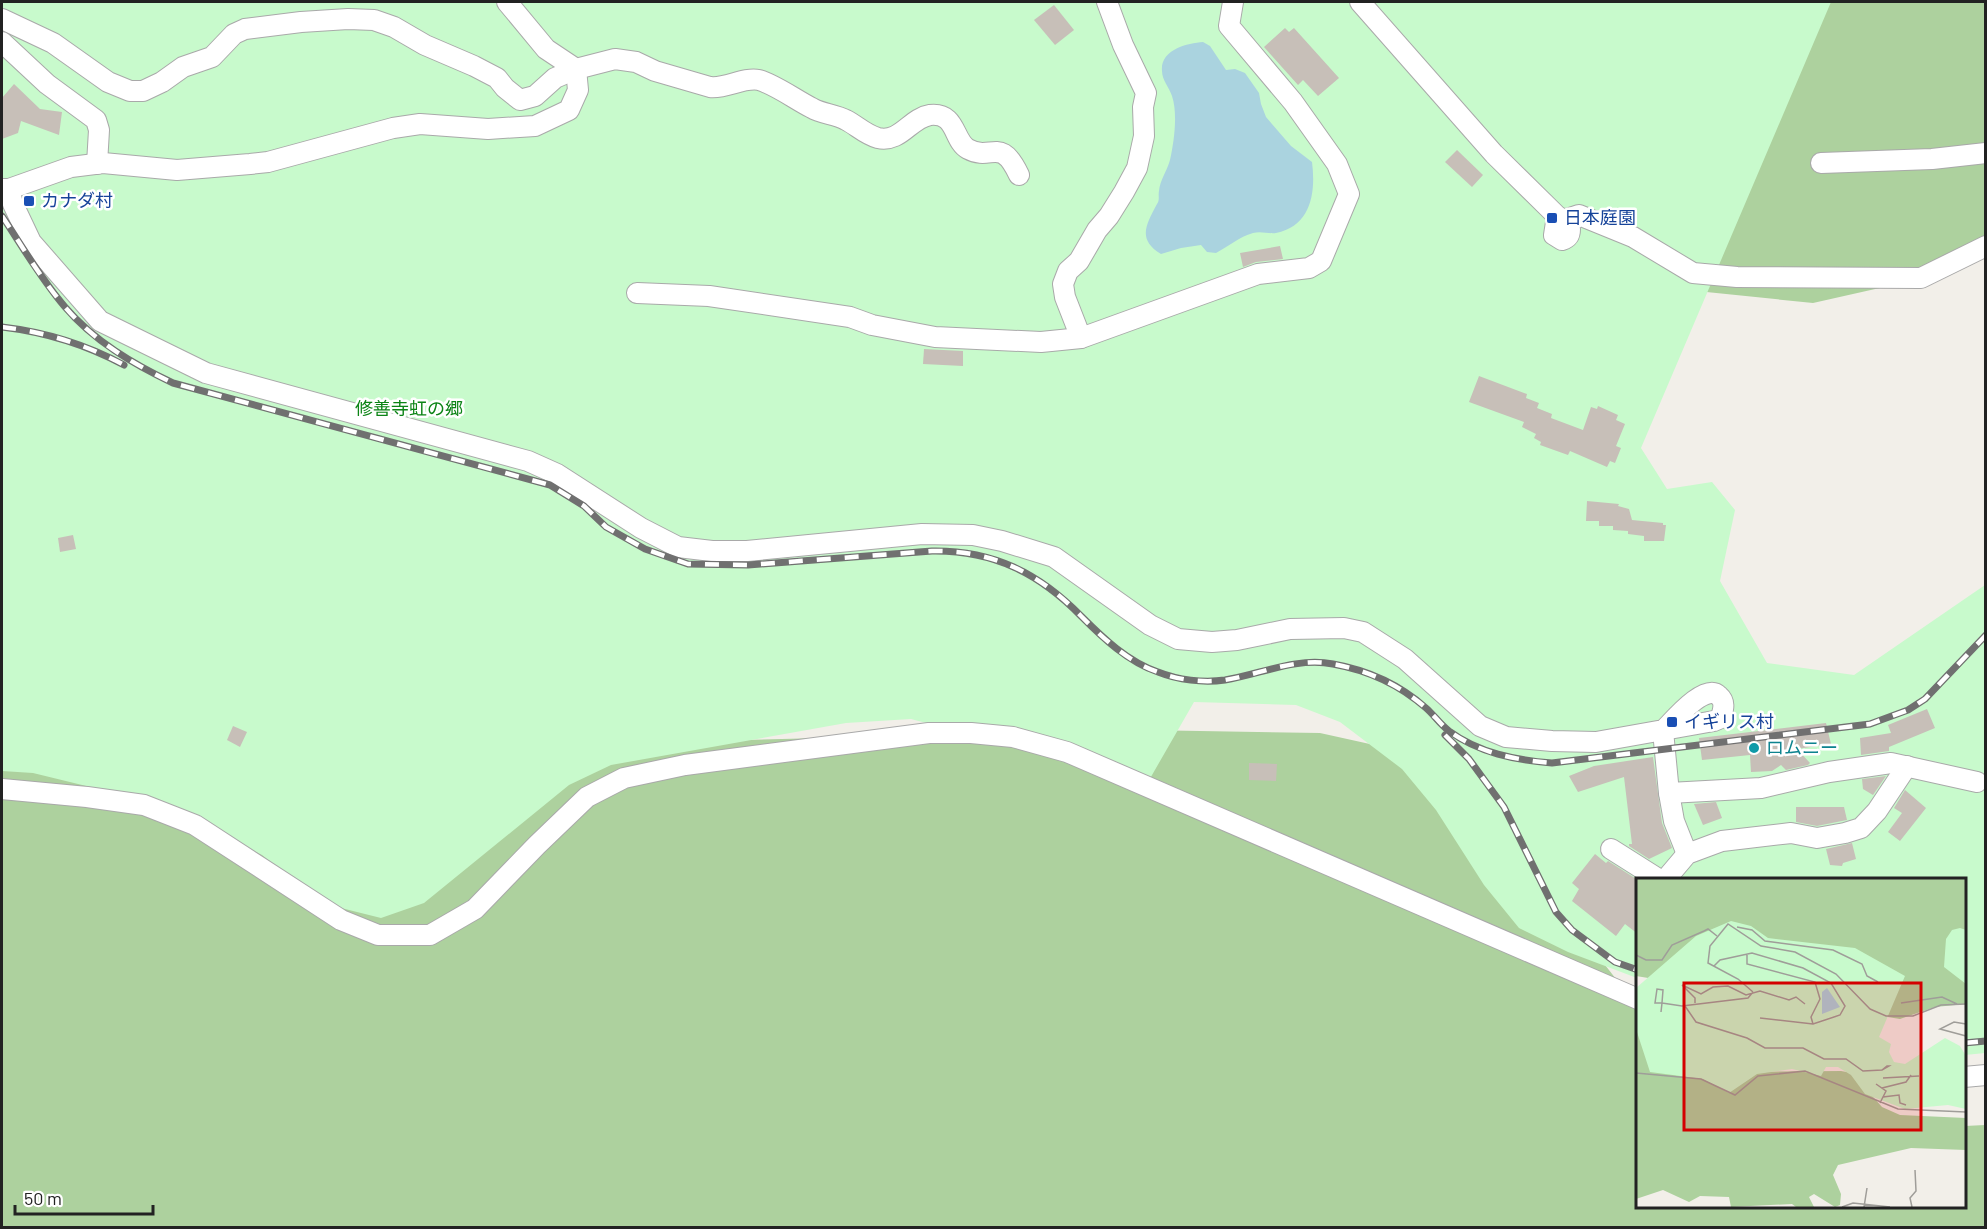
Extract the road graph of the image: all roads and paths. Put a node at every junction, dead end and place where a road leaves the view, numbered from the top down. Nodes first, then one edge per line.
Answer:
1 (507, 2) edge
2 (1107, 2) edge
3 (1233, 2) edge
4 (1360, 2) edge
5 (2, 19) edge
6 (2, 42) edge
7 (576, 69) junction
8 (1986, 153) edge
9 (1821, 163) dead end
10 (97, 164) junction
11 (1020, 176) dead end
12 (5, 189) edge
13 (1986, 246) edge
14 (637, 293) dead end
15 (1081, 338) junction
16 (1907, 766) junction
17 (1977, 782) dead end
18 (2, 789) edge
19 (1669, 793) junction
20 (1611, 849) dead end
21 (1687, 854) junction
22 (1660, 878) edge
23 (1663, 878) edge
24 (1636, 998) edge
25 (1986, 1075) edge
26 (1966, 1077) edge

1 - 7 street
2 - 15 street
3 - 15 street
4 - 13 street
5 - 7 street
6 - 10 street
7 - 10 street
7 - 11 street
8 - 9 street
10 - 12 street
12 - 19 street
14 - 15 street
16 - 17 street
16 - 19 street
16 - 21 street
18 - 24 street
19 - 21 street
20 - 22 street
21 - 23 street
25 - 26 street

